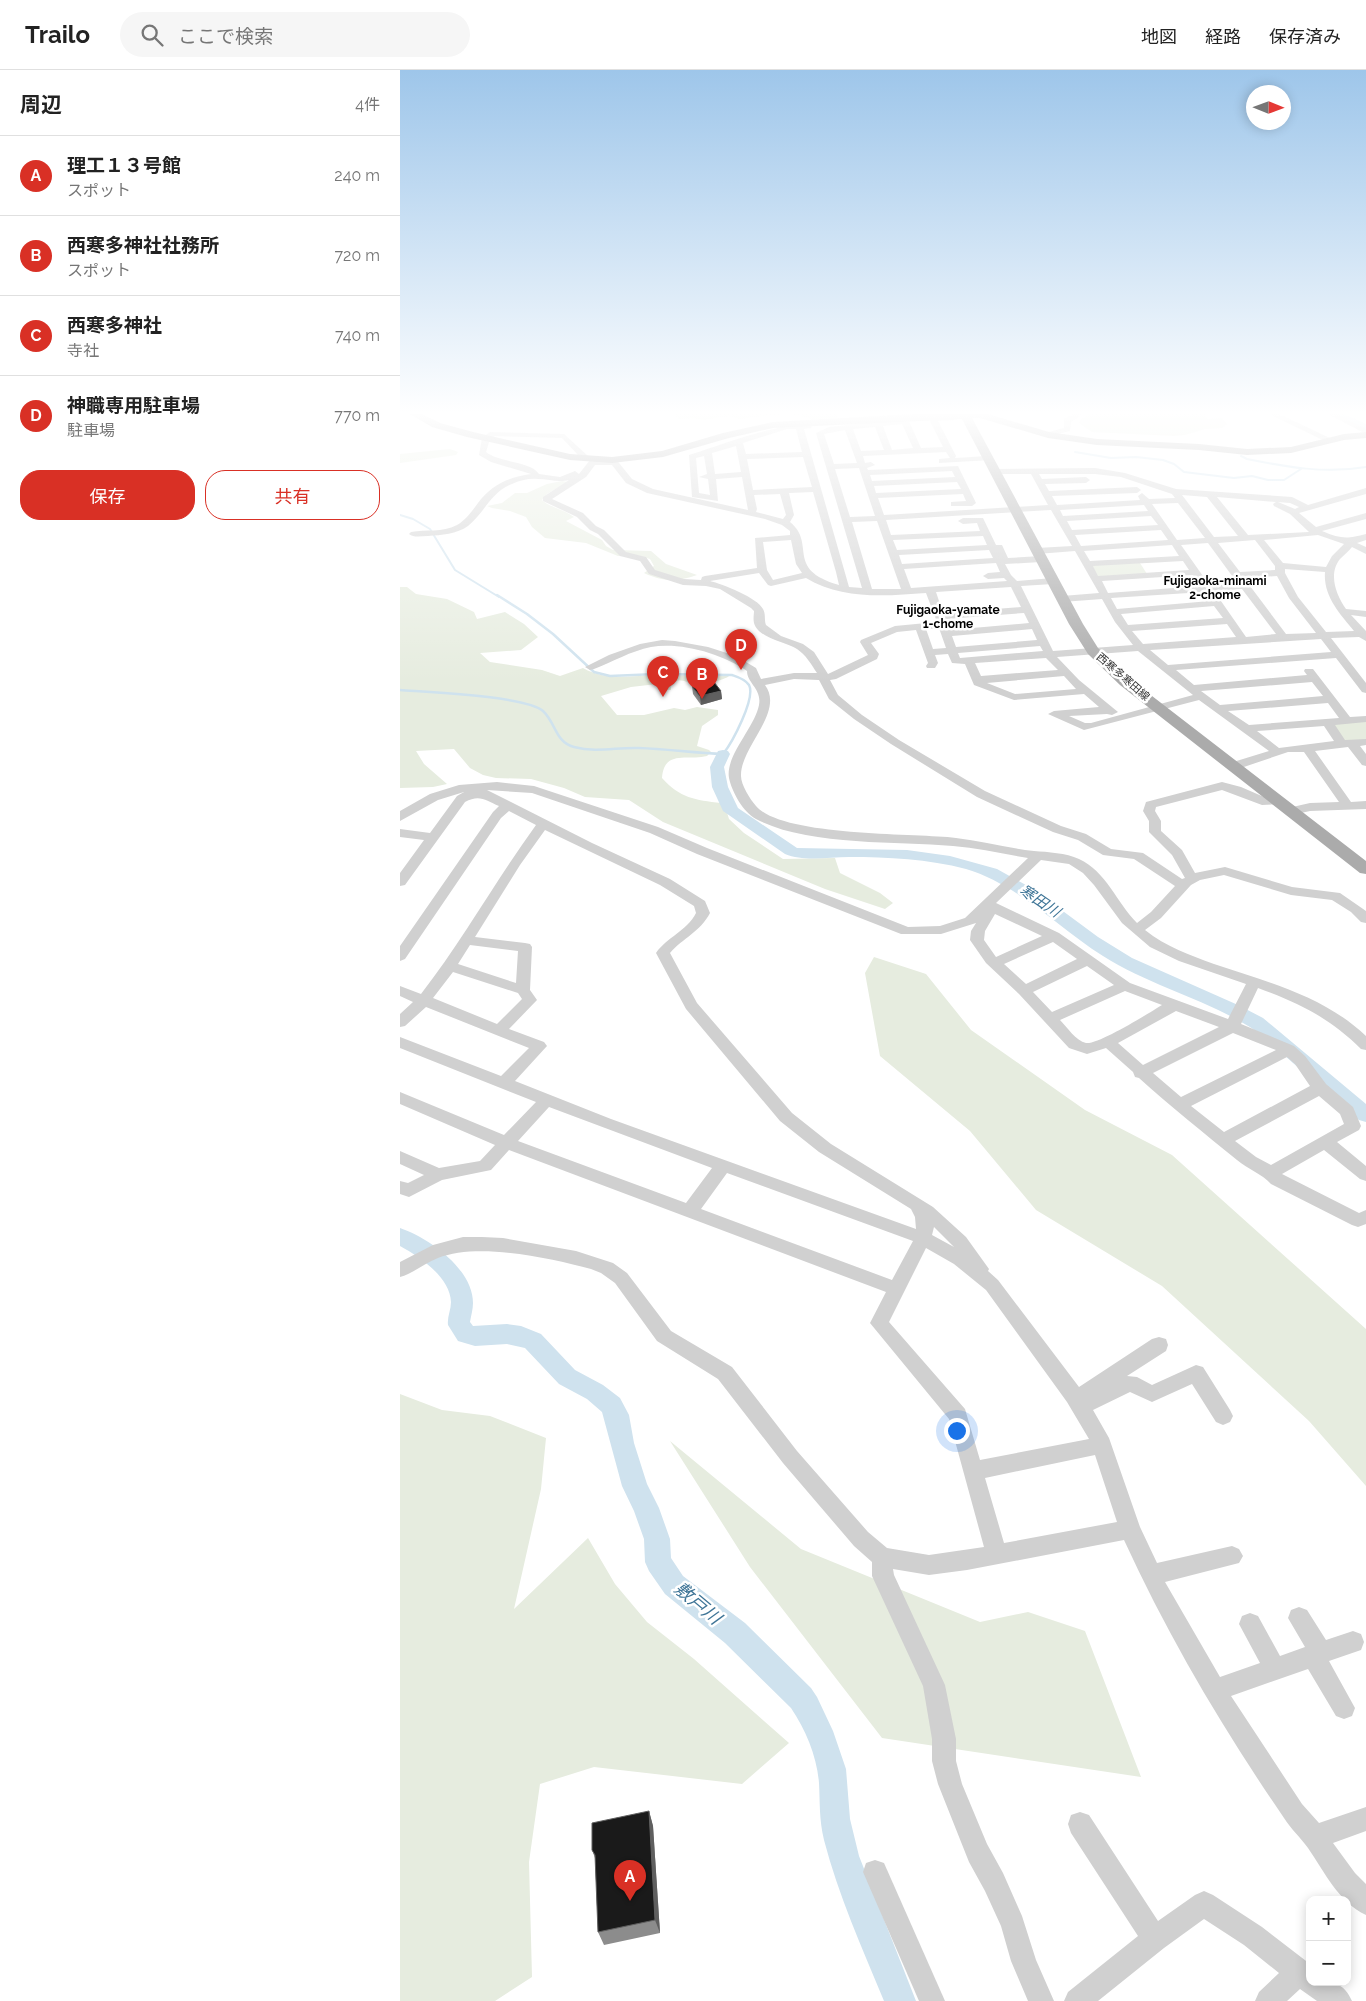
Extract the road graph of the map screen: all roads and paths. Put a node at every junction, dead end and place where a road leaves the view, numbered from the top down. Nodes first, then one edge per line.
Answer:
1 (482, 502) edge
2 (547, 502) edge
3 (701, 502) edge
4 (751, 502) edge
5 (787, 502) edge
6 (822, 502) edge
7 (841, 502) edge
8 (875, 502) edge
9 (972, 502) edge
10 (976, 502) edge
11 (1011, 502) edge
12 (1051, 502) edge
13 (1144, 502) edge
14 (1146, 502) edge
15 (1182, 502) edge
16 (1216, 502) edge
17 (1273, 502) edge
18 (1296, 502) edge
19 (1326, 502) edge
20 (1054, 507) junction
21 (1307, 508) junction
22 (1015, 510) junction
23 (981, 512) junction
24 (1293, 512) junction
25 (751, 513) junction
26 (1154, 513) junction
27 (1366, 516) edge
28 (881, 517) junction
29 (1061, 519) junction
30 (846, 520) junction
31 (785, 523) junction
32 (1163, 527) junction
33 (1311, 528) junction
34 (1238, 529) junction
35 (986, 533) junction
36 (1069, 533) junction
37 (414, 534) dead end
38 (795, 537) junction
39 (1257, 537) junction
40 (888, 538) junction
41 (1245, 538) junction
42 (1366, 538) edge
43 (1210, 540) junction
44 (1175, 542) junction
45 (1349, 542) junction
46 (992, 546) junction
47 (950, 549) junction
48 (1078, 549) junction
49 (1366, 551) edge
50 (893, 552) junction
51 (1039, 555) junction
52 (1185, 558) junction
53 (999, 560) junction
54 (1140, 560) junction
55 (956, 563) junction
56 (1086, 564) junction
57 (898, 566) junction
58 (762, 570) junction
59 (1280, 570) junction
60 (1330, 570) junction
61 (1196, 572) junction
62 (808, 575) junction
63 (1006, 575) junction
64 (1150, 575) junction
65 (1237, 575) junction
66 (1095, 579) junction
67 (683, 582) junction
68 (1053, 582) junction
69 (906, 586) junction
70 (1245, 586) junction
71 (1017, 589) junction
72 (1207, 589) junction
73 (844, 590) junction
74 (868, 592) junction
75 (932, 594) junction
76 (1105, 596) junction
77 (1062, 599) junction
78 (1217, 603) junction
79 (1026, 610) junction
80 (1342, 611) junction
81 (1114, 612) junction
82 (1366, 614) edge
83 (1230, 621) junction
84 (943, 625) junction
85 (1034, 626) junction
86 (920, 627) junction
87 (1126, 628) junction
88 (1322, 635) junction
89 (1364, 636) edge
90 (1283, 637) junction
91 (1243, 640) junction
92 (1228, 641) junction
93 (1044, 643) junction
94 (1140, 647) junction
95 (952, 650) junction
96 (1093, 650) junction
97 (929, 652) junction
98 (1050, 654) junction
99 (1338, 655) junction
100 (1300, 658) junction
101 (969, 660) junction
102 (1243, 662) junction
103 (931, 666) dead end
104 (590, 667) dead end
105 (1165, 668) junction
106 (1066, 673) junction
107 (824, 678) junction
108 (1315, 678) junction
109 (977, 680) junction
110 (758, 683) junction
111 (1366, 690) edge
112 (1086, 692) junction
113 (1196, 692) junction
114 (1331, 699) junction
115 (1159, 708) junction
116 (1219, 708) junction
117 (1109, 710) junction
118 (1120, 718) junction
119 (1366, 719) edge
120 (1347, 720) junction
121 (1327, 722) junction
122 (1246, 729) junction
123 (1366, 742) edge
124 (1347, 744) junction
125 (1308, 748) junction
126 (1278, 752) junction
127 (1366, 762) edge
128 (1234, 766) junction
129 (1279, 801) junction
130 (1366, 805) edge
131 (508, 806) junction
132 (1348, 806) junction
133 (1292, 811) junction
134 (400, 817) edge
135 (543, 824) junction
136 (400, 833) edge
137 (432, 837) junction
138 (1038, 855) junction
139 (1366, 869) edge
140 (400, 882) edge
141 (1188, 882) junction
142 (990, 906) junction
143 (1366, 919) edge
144 (1137, 930) junction
145 (1054, 936) junction
146 (466, 940) junction
147 (400, 956) edge
148 (1089, 959) junction
149 (994, 963) junction
150 (450, 966) junction
151 (1254, 982) junction
152 (1125, 986) junction
153 (523, 990) junction
154 (400, 991) edge
155 (1024, 991) junction
156 (424, 1001) junction
157 (1174, 1005) junction
158 (1050, 1019) junction
159 (400, 1022) edge
160 (1232, 1027) junction
161 (499, 1030) junction
162 (400, 1042) edge
163 (1108, 1042) junction
164 (1366, 1045) edge
165 (1289, 1050) junction
166 (1140, 1073) junction
167 (503, 1084) junction
168 (1320, 1088) junction
169 (400, 1098) edge
170 (546, 1101) junction
171 (1179, 1105) junction
172 (1224, 1140) junction
173 (507, 1143) junction
174 (1327, 1143) junction
175 (400, 1157) edge
176 (723, 1166) junction
177 (1270, 1173) junction
178 (438, 1174) junction
179 (1366, 1176) edge
180 (400, 1188) edge
181 (917, 1204) junction
182 (689, 1212) junction
183 (1366, 1217) edge
184 (923, 1238) junction
185 (400, 1270) edge
186 (992, 1286) junction
187 (897, 1289) junction
188 (1159, 1346) dead end
189 (1079, 1403) junction
190 (1223, 1416) dead end
191 (1101, 1445) junction
192 (973, 1471) junction
193 (1130, 1529) junction
194 (996, 1554) junction
195 (882, 1556) junction
196 (1232, 1556) dead end
197 (1151, 1575) junction
198 (1299, 1618) dead end
199 (1250, 1624) dead end
200 (1352, 1642) dead end
201 (1318, 1654) junction
202 (1275, 1669) junction
203 (1214, 1690) junction
204 (1344, 1708) dead end
205 (1366, 1819) edge
206 (1080, 1824) dead end
207 (1315, 1837) junction
208 (875, 1872) dead end
209 (1366, 1902) edge
210 (1155, 1939) junction
211 (1306, 1977) edge
212 (1306, 1979) edge
213 (1318, 1986) edge
214 (932, 2001) edge
215 (1041, 2001) edge
216 (1077, 2001) edge
217 (1268, 2001) edge
218 (1339, 2001) edge

1 - 37 street
2 - 67 street
3 - 25 street
4 - 25 street
5 - 31 street
6 - 73 street
7 - 30 street
8 - 28 street
9 - 28 street
10 - 23 street
11 - 22 main road, 西寒多寒田線
12 - 20 street
13 - 20 street
14 - 26 street
15 - 43 street
16 - 34 street
17 - 24 street
18 - 21 street
19 - 21 street
20 - 22 street
20 - 29 street
21 - 24 street
22 - 23 street
22 - 51 main road, 西寒多寒田線
23 - 28 street
23 - 51 street
24 - 33 street
25 - 31 street
26 - 29 street
26 - 32 street
27 - 33 street
28 - 30 street
28 - 35 street
28 - 40 street
29 - 36 street
30 - 74 street
31 - 38 street
32 - 36 street
32 - 44 street
33 - 34 street
33 - 39 street
33 - 45 street
34 - 41 street
35 - 40 street
35 - 46 street
36 - 48 street
38 - 58 street
38 - 62 street
39 - 41 street
39 - 59 street
40 - 50 street
41 - 43 street
42 - 45 street
43 - 44 street
43 - 65 street
44 - 48 street
44 - 52 street
45 - 49 street
45 - 60 street
46 - 47 street
46 - 53 street
47 - 50 street
47 - 55 street
48 - 51 street
48 - 56 street
50 - 57 street
51 - 68 main road, 西寒多寒田線
52 - 54 street
52 - 61 street
53 - 55 street
53 - 63 street
54 - 56 street
54 - 64 street
55 - 57 street
56 - 66 street
57 - 69 street
58 - 62 street
58 - 67 street
59 - 60 street
59 - 65 street
59 - 88 street
60 - 80 street
61 - 64 street
61 - 72 street
62 - 73 street
63 - 69 street
63 - 71 street
64 - 66 street
65 - 70 street
66 - 76 street
67 - 107 street
68 - 71 street
68 - 77 main road, 西寒多寒田線
69 - 74 street
69 - 75 street
70 - 72 street
70 - 90 street
71 - 75 street
71 - 79 street
72 - 76 street
72 - 78 street
73 - 74 street
75 - 84 street
76 - 77 street
76 - 81 street
77 - 96 main road, 西寒多寒田線
78 - 81 street
78 - 83 street
79 - 84 street
79 - 85 street
80 - 82 street
80 - 89 street
81 - 87 street
83 - 87 street
83 - 91 street
84 - 85 street
84 - 86 street
84 - 95 street
85 - 93 street
86 - 97 street
86 - 107 street
87 - 94 street
88 - 89 street
88 - 90 street
88 - 99 street
90 - 91 street
91 - 92 street
92 - 94 street
92 - 102 street
93 - 95 street
93 - 98 street
94 - 96 street
94 - 105 street
95 - 97 street
95 - 101 street
96 - 98 street
96 - 115 main road, 西寒多寒田線
97 - 103 street
98 - 101 street
98 - 106 street
99 - 100 street
99 - 111 street
100 - 102 street
100 - 108 street
101 - 109 street
102 - 105 street
104 - 110 street
105 - 113 street
106 - 109 street
106 - 112 street
107 - 110 street
107 - 141 street
108 - 113 street
108 - 114 street
109 - 112 street
110 - 138 street
112 - 117 street
113 - 115 street
113 - 116 street
114 - 116 street
114 - 120 street
115 - 118 street
115 - 128 main road, 西寒多寒田線
116 - 122 street
117 - 118 street
117 - 118 street
119 - 120 street
120 - 121 street
121 - 122 street
121 - 124 street
122 - 126 street
123 - 124 street
124 - 125 street
124 - 127 street
125 - 126 street
125 - 132 street
126 - 128 street
128 - 129 main road, 西寒多寒田線
129 - 133 main road, 西寒多寒田線
129 - 141 street
130 - 132 street
131 - 135 street
131 - 137 street
131 - 147 street
132 - 133 street
133 - 139 main road, 西寒多寒田線
134 - 142 street
135 - 146 street
135 - 181 street
136 - 137 street
137 - 140 street
138 - 142 street
138 - 144 street
141 - 143 street
141 - 144 street
142 - 145 street
142 - 149 street
144 - 151 street
145 - 148 street
145 - 149 street
146 - 150 street
146 - 153 street
148 - 152 street
148 - 155 street
149 - 155 street
150 - 153 street
150 - 156 street
151 - 160 street
151 - 164 street
152 - 157 street
152 - 158 street
153 - 161 street
154 - 156 street
155 - 158 street
156 - 159 street
156 - 161 street
157 - 160 street
157 - 163 street
158 - 163 street
160 - 165 street
160 - 166 street
161 - 167 street
162 - 167 street
163 - 166 street
165 - 168 street
165 - 171 street
166 - 171 street
167 - 170 street
168 - 172 street
168 - 174 street
169 - 173 street
170 - 173 street
170 - 176 street
171 - 172 street
172 - 177 street
173 - 178 street
173 - 182 street
174 - 177 street
174 - 179 street
175 - 178 street
176 - 182 street
176 - 184 street
177 - 183 street
178 - 180 street
181 - 184 street
181 - 186 street
182 - 187 street
184 - 186 street
184 - 187 street
185 - 195 street
186 - 189 street
187 - 192 street
188 - 189 street
189 - 190 street
189 - 191 street
191 - 192 street
191 - 193 street
192 - 194 street
193 - 194 street
193 - 197 street
194 - 195 street
195 - 215 street
196 - 197 street
197 - 203 street
198 - 201 street
199 - 202 street
200 - 201 street
201 - 202 street
201 - 204 street
202 - 203 street
203 - 207 street
205 - 207 street
206 - 210 street
207 - 209 street
208 - 214 street
210 - 211 street
210 - 216 street
212 - 217 street
213 - 218 street

